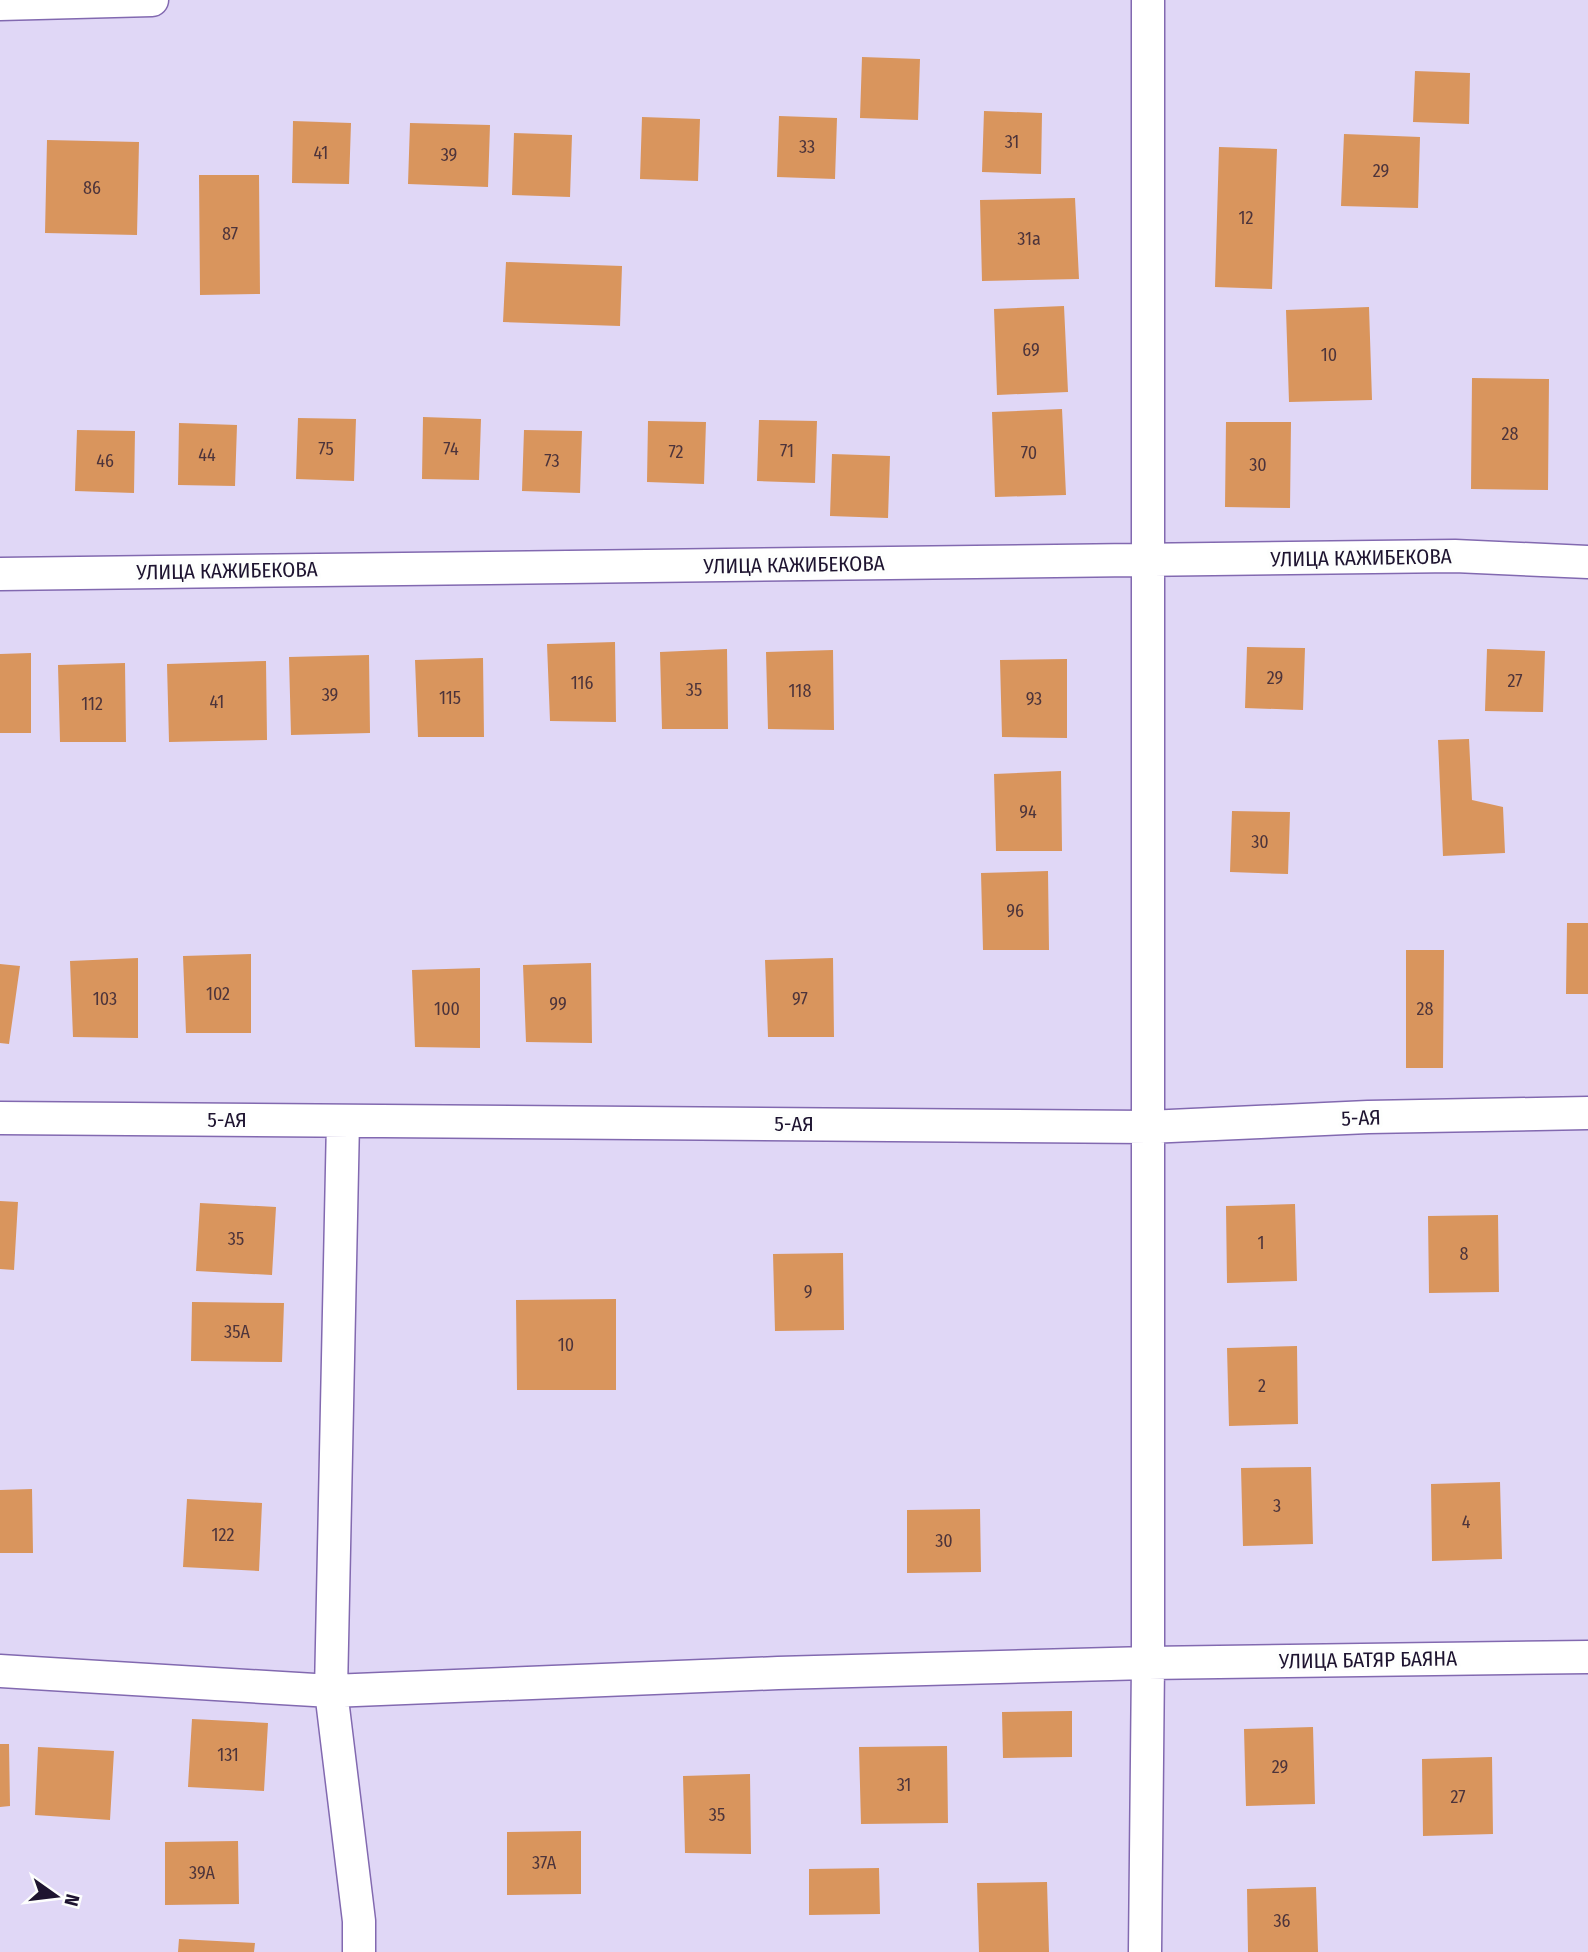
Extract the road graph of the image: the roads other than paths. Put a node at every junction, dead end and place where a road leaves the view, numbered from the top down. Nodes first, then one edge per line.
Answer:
1 (152, 0) edge
2 (1148, 0) edge
3 (0, 4) edge
4 (1147, 561) junction
5 (1588, 562) edge
6 (0, 574) edge
7 (1588, 1113) edge
8 (0, 1118) edge
9 (343, 1121) junction
10 (1148, 1127) junction
11 (1588, 1657) edge
12 (1148, 1663) junction
13 (0, 1671) edge
14 (331, 1690) junction
15 (359, 1952) edge
16 (1145, 1952) edge

1 - 3 street
2 - 4 street
4 - 5 street, УЛИЦА КАЖИБЕКОВА
4 - 6 street, УЛИЦА КАЖИБЕКОВА
4 - 10 street
7 - 10 street, 5-АЯ
8 - 9 street, 5-АЯ
9 - 10 street, 5-АЯ
9 - 14 street
10 - 12 street
11 - 12 street, УЛИЦА БАТЯР БАЯНА
12 - 14 street, УЛИЦА БАТЯР БАЯНА
12 - 16 street
13 - 14 street, УЛИЦА БАТЯР БАЯНА
14 - 15 street

